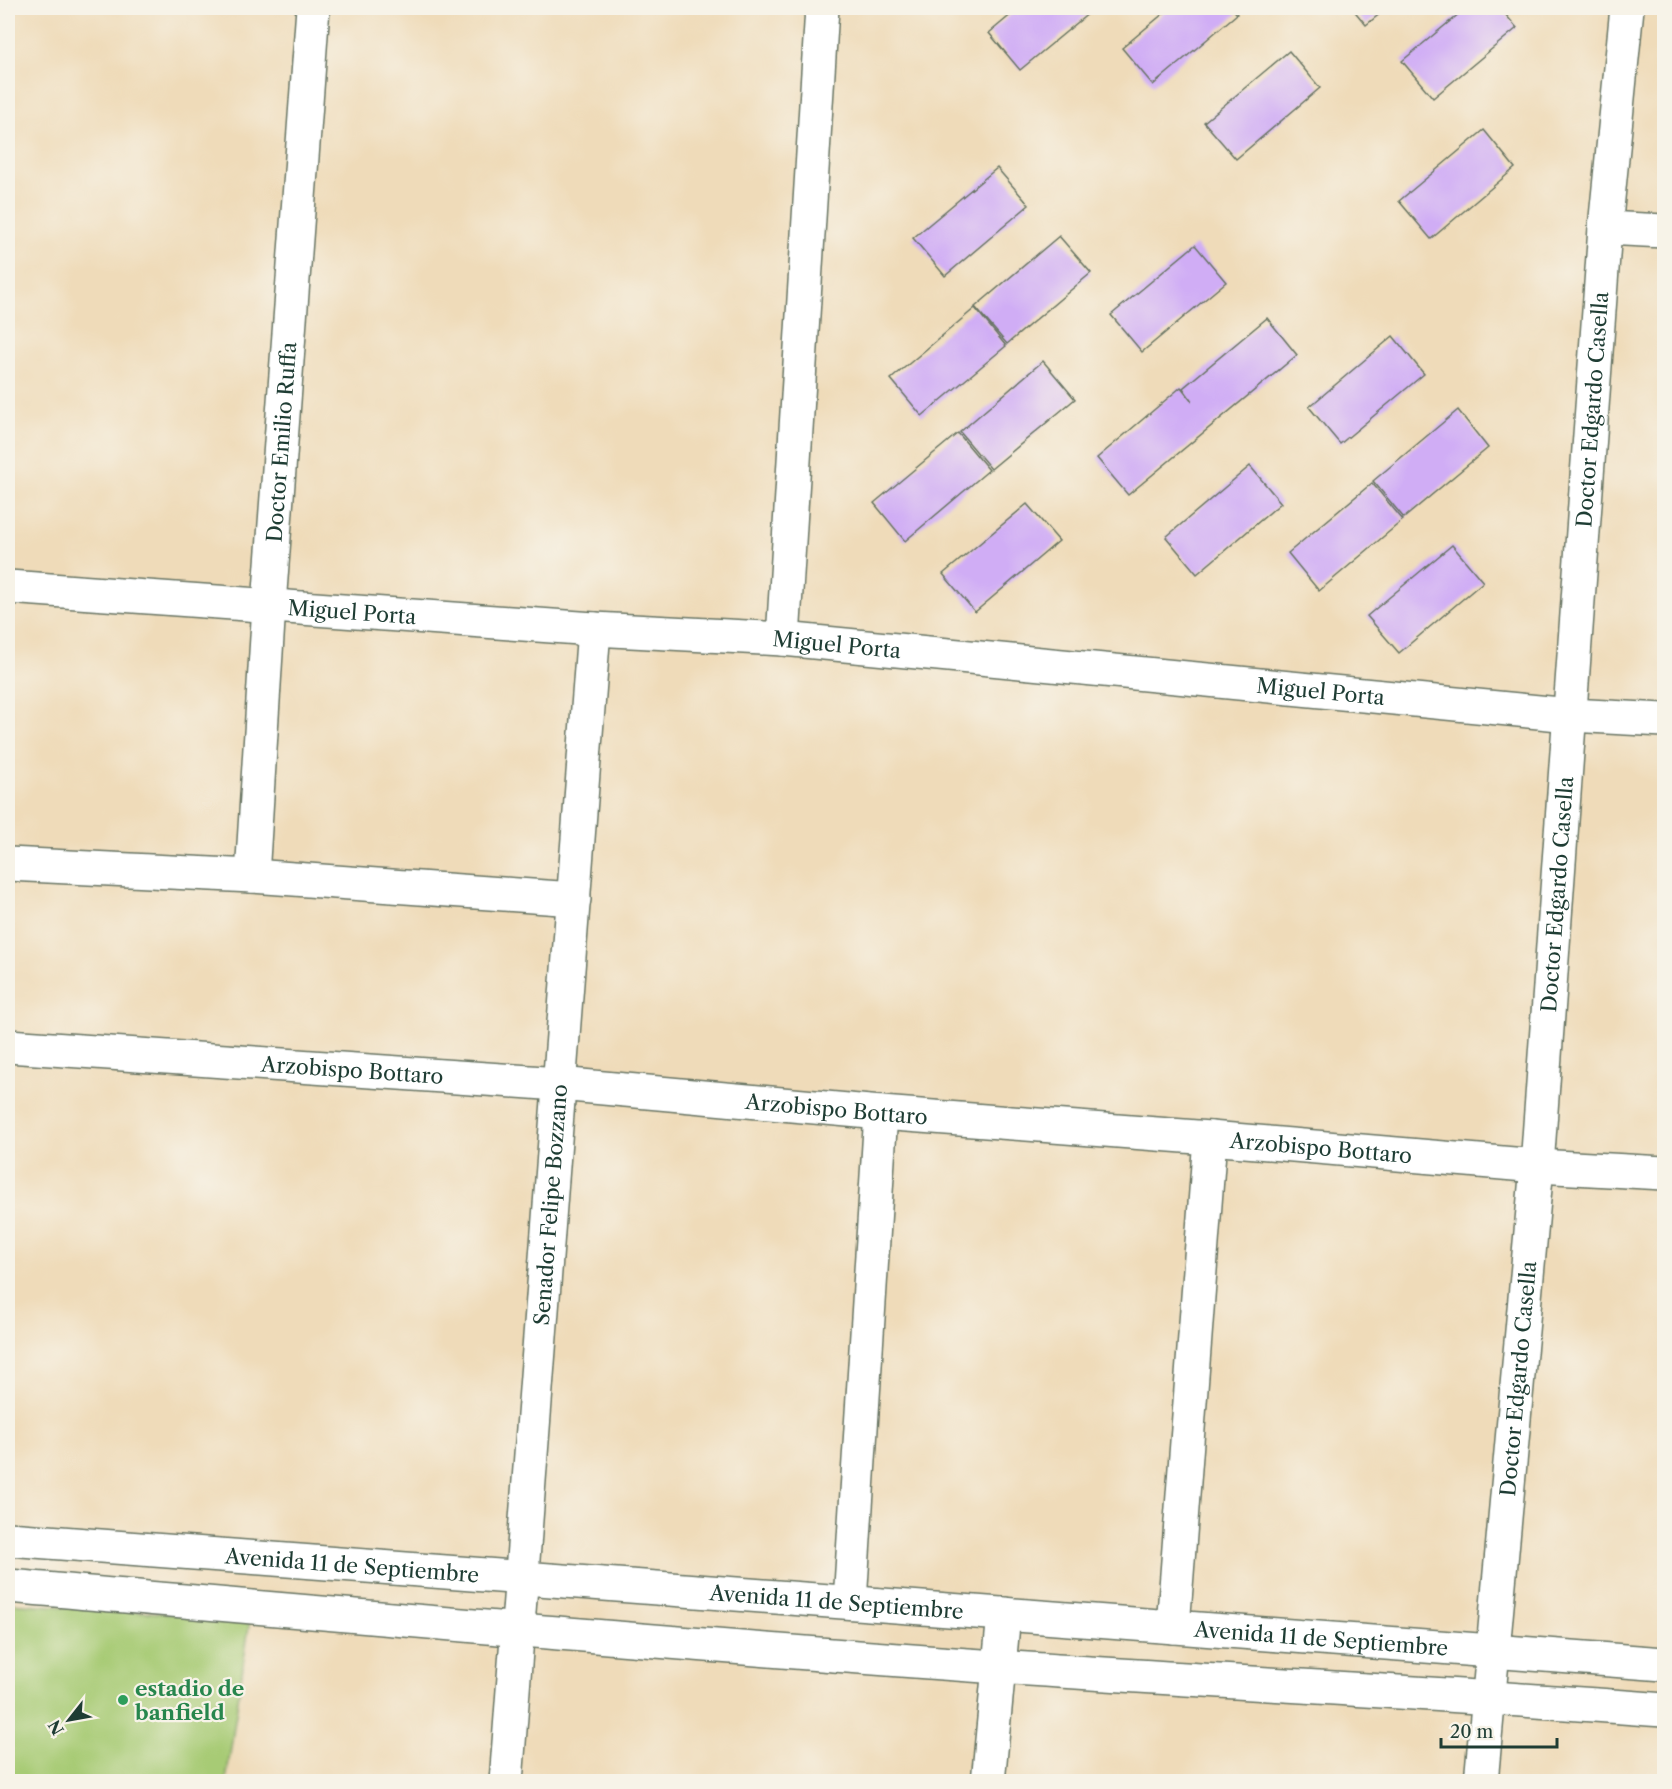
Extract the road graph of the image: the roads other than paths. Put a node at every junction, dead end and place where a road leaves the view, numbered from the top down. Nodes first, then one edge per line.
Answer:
1 (313, 8) edge
2 (822, 8) edge
3 (1627, 8) edge
4 (1605, 228) junction
5 (1665, 231) edge
6 (8, 587) edge
7 (269, 605) junction
8 (594, 629) junction
9 (783, 639) junction
10 (1570, 715) junction
11 (1665, 720) edge
12 (8, 864) edge
13 (252, 876) junction
14 (573, 899) junction
15 (8, 1046) edge
16 (559, 1084) junction
17 (881, 1113) junction
18 (1210, 1138) junction
19 (1537, 1166) junction
20 (1665, 1173) edge
21 (8, 1539) edge
22 (522, 1578) junction
23 (8, 1586) edge
24 (850, 1602) junction
25 (1004, 1614) junction
26 (1173, 1627) junction
27 (519, 1630) junction
28 (1493, 1651) junction
29 (1665, 1664) edge
30 (998, 1667) junction
31 (1489, 1697) junction
32 (1665, 1710) edge
33 (506, 1782) edge
34 (988, 1782) edge
35 (1480, 1782) edge

1 - 7 street, Doctor Emilio Ruffa
2 - 9 street
3 - 4 street, Doctor Edgardo Casella
4 - 5 street
4 - 10 street, Doctor Edgardo Casella
6 - 7 street, Miguel Porta
7 - 8 street, Miguel Porta
7 - 13 street, Doctor Emilio Ruffa
8 - 9 street, Miguel Porta
8 - 14 street, Senador Felipe Bozzano
9 - 10 street, Miguel Porta
10 - 11 street, Miguel Porta
10 - 19 street, Doctor Edgardo Casella
12 - 13 street
13 - 14 street
14 - 16 street, Senador Felipe Bozzano
15 - 16 street, Arzobispo Bottaro
16 - 17 street, Arzobispo Bottaro
16 - 22 street, Senador Felipe Bozzano
17 - 18 street, Arzobispo Bottaro
17 - 24 street
18 - 19 street, Arzobispo Bottaro
18 - 26 street
19 - 20 street, Arzobispo Bottaro
19 - 28 street, Doctor Edgardo Casella
21 - 22 street, Avenida 11 de Septiembre
22 - 24 street, Avenida 11 de Septiembre
22 - 27 street, Senador Felipe Bozzano
23 - 27 street
24 - 25 street, Avenida 11 de Septiembre
25 - 26 street, Avenida 11 de Septiembre
25 - 30 street
26 - 28 street, Avenida 11 de Septiembre
27 - 30 street
27 - 33 street, Senador Felipe Bozzano
28 - 29 street, Avenida 11 de Septiembre
28 - 31 street, Doctor Edgardo Casella
30 - 31 street
30 - 34 street
31 - 32 street
31 - 35 street, Doctor Edgardo Casella

